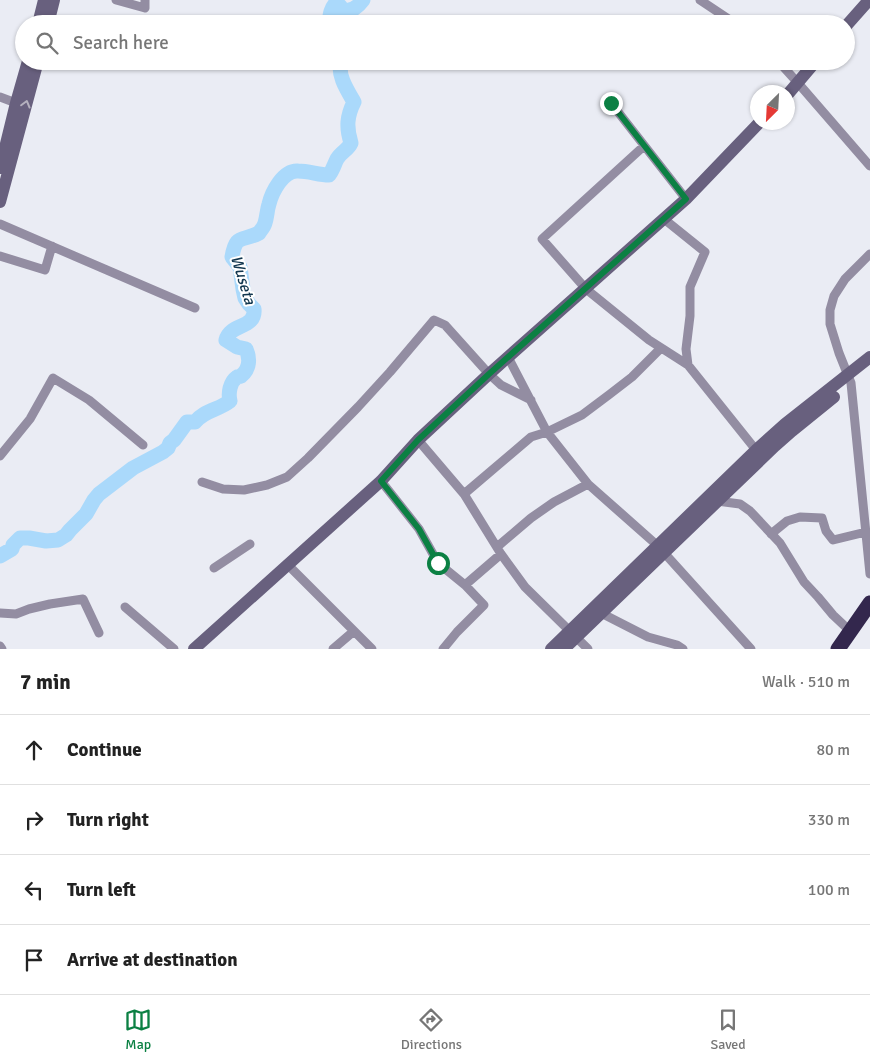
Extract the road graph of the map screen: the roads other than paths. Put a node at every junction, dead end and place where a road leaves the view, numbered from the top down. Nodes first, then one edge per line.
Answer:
1 (44, 0) edge
2 (54, 0) edge
3 (116, 0) edge
4 (145, 0) edge
5 (700, 0) edge
6 (869, 0) edge
7 (40, 15) edge
8 (50, 15) edge
9 (722, 15) edge
10 (855, 16) edge
11 (29, 70) edge
12 (786, 70) edge
13 (809, 70) edge
14 (798, 83) junction
15 (795, 86) edge
16 (0, 97) edge
17 (611, 103) dead end
18 (16, 104) junction
19 (752, 130) edge
20 (644, 146) junction
21 (870, 166) edge
22 (0, 168) edge
23 (686, 199) junction
24 (0, 202) edge
25 (664, 219) junction
26 (0, 224) edge
27 (52, 246) junction
28 (870, 254) edge
29 (0, 256) edge
30 (586, 289) junction
31 (195, 308) dead end
32 (661, 348) junction
33 (508, 357) junction
34 (870, 357) edge
35 (688, 365) junction
36 (870, 367) edge
37 (489, 374) junction
38 (849, 379) junction
39 (531, 400) junction
40 (547, 432) junction
41 (418, 440) junction
42 (143, 445) dead end
43 (756, 450) junction
44 (0, 456) edge
45 (381, 481) junction
46 (202, 482) dead end
47 (588, 484) junction
48 (464, 494) junction
49 (717, 501) junction
50 (866, 532) junction
51 (771, 534) junction
52 (250, 544) dead end
53 (499, 550) junction
54 (661, 550) junction
55 (288, 564) junction
56 (214, 568) dead end
57 (870, 574) edge
58 (466, 585) junction
59 (870, 603) edge
60 (125, 607) dead end
61 (0, 613) edge
62 (601, 613) junction
63 (870, 619) edge
64 (354, 631) junction
65 (850, 631) junction
66 (99, 633) dead end
67 (572, 634) junction
68 (174, 649) edge
69 (194, 649) edge
70 (333, 649) edge
71 (372, 649) edge
72 (443, 649) edge
73 (551, 649) edge
74 (564, 649) edge
75 (588, 649) edge
76 (683, 649) edge
77 (751, 649) edge
78 (838, 649) edge
79 (850, 649) edge

1 - 7 street
2 - 8 street
3 - 4 street
5 - 9 street
6 - 10 street
11 - 18 street
24 -> 11 street
12 - 14 street
13 - 14 street
14 - 15 street
14 - 21 street
16 - 18 street
17 - 20 street
18 - 22 street
19 - 23 street
20 - 23 street
20 - 30 street
23 - 25 street
25 - 30 street
25 - 35 street
26 - 27 street
27 - 29 street
27 - 31 street
28 - 38 street
30 - 32 street
30 - 33 street
32 - 35 street
32 - 40 street
33 - 37 street
33 - 39 street
34 - 38 street
35 - 43 street
36 - 38 street
37 - 39 street
37 - 41 street
37 - 46 street
38 - 43 street
38 - 49 street
38 - 50 street
39 - 40 street
40 - 47 street
40 - 48 street
41 - 45 street
41 - 48 street
42 - 44 street
43 - 54 street
45 - 55 street
45 - 58 street
47 - 53 street
47 - 54 street
48 - 53 street
49 - 51 street
49 - 54 street
50 - 51 street
50 - 57 street
51 - 65 street
52 - 56 street
53 - 58 street
53 - 67 street
54 - 62 street
54 - 67 street
54 - 77 street
55 - 64 street
55 - 69 street
58 - 72 street
59 - 65 highway
60 - 68 street
61 - 66 street
62 - 67 street
62 - 76 street
63 - 79 highway
64 - 70 street
64 - 71 street
65 - 78 highway
67 - 73 street
67 - 74 street
67 - 75 street

